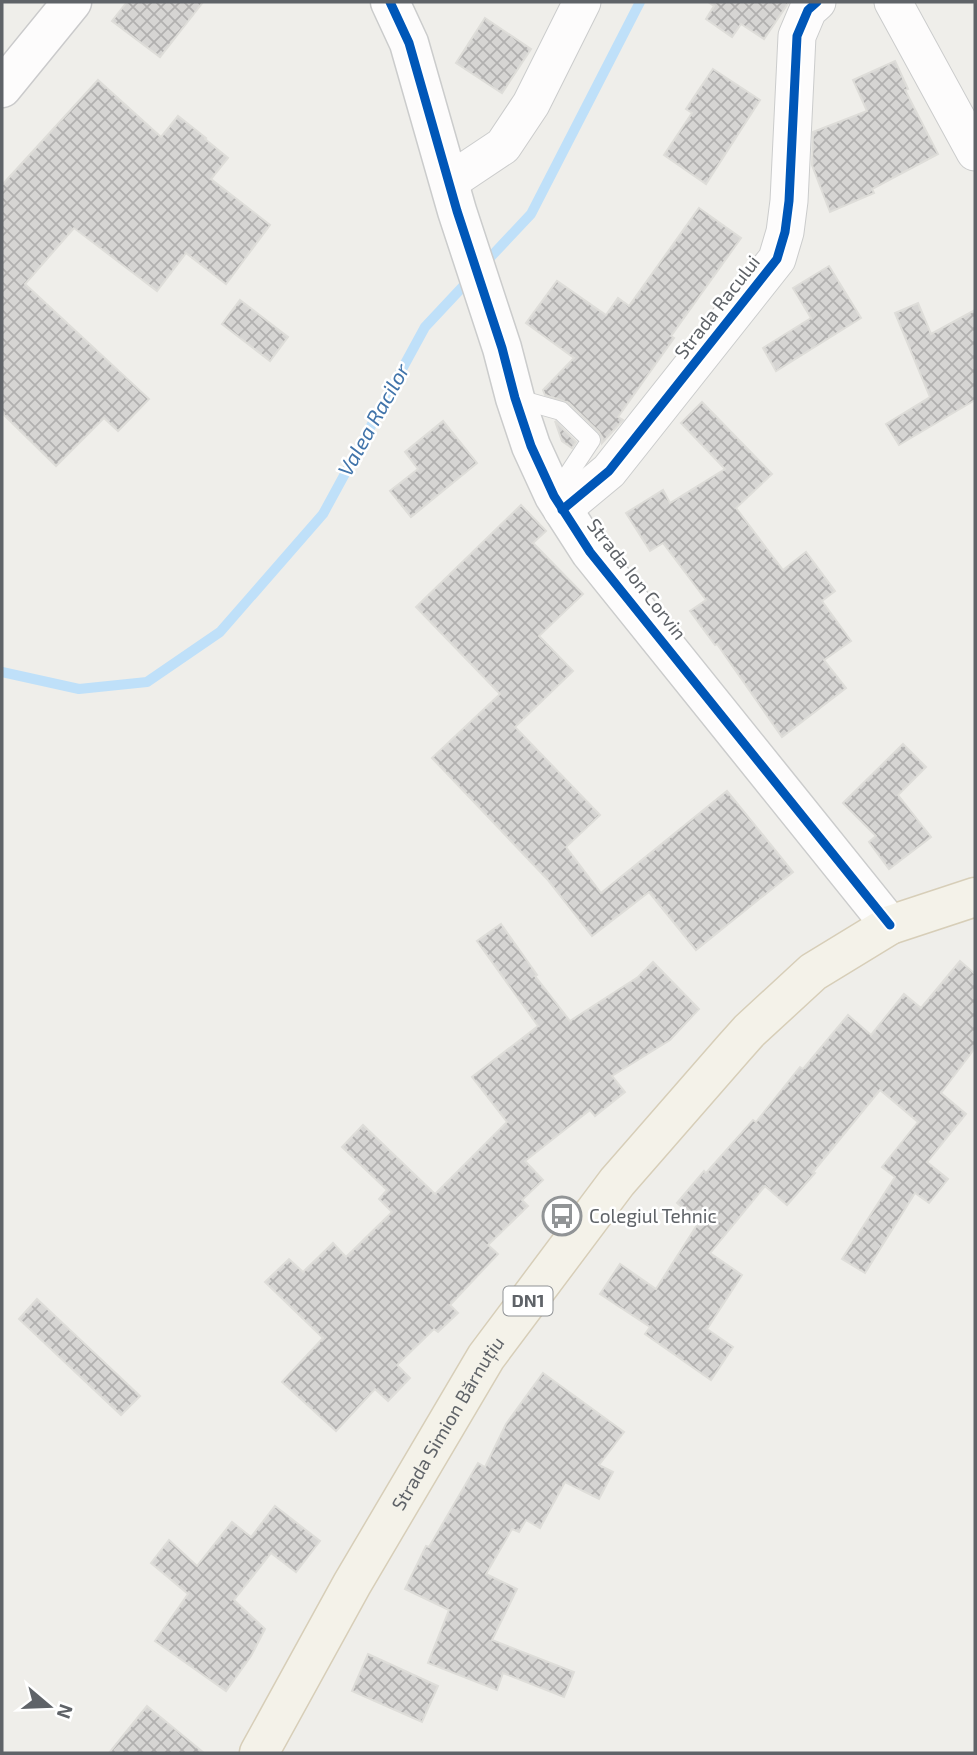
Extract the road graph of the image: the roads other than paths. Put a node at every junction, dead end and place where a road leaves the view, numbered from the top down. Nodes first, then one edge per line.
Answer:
1 (72, 2) edge
2 (390, 2) edge
3 (582, 2) edge
4 (817, 2) edge
5 (893, 2) edge
6 (2, 88) edge
7 (975, 152) edge
8 (453, 197) junction
9 (515, 398) junction
10 (558, 503) junction
11 (975, 897) edge
12 (890, 925) junction
13 (259, 1753) edge

1 - 6 street
2 - 8 street, Strada Ion Corvin
3 - 8 street
4 - 10 street, Strada Racului
5 - 7 street
8 - 9 street, Strada Ion Corvin
9 - 10 street, Strada Ion Corvin
9 - 10 lane
10 - 12 street, Strada Ion Corvin
11 - 12 main road, DN1
12 - 13 main road, Strada Simion Bărnuțiu / DN1

